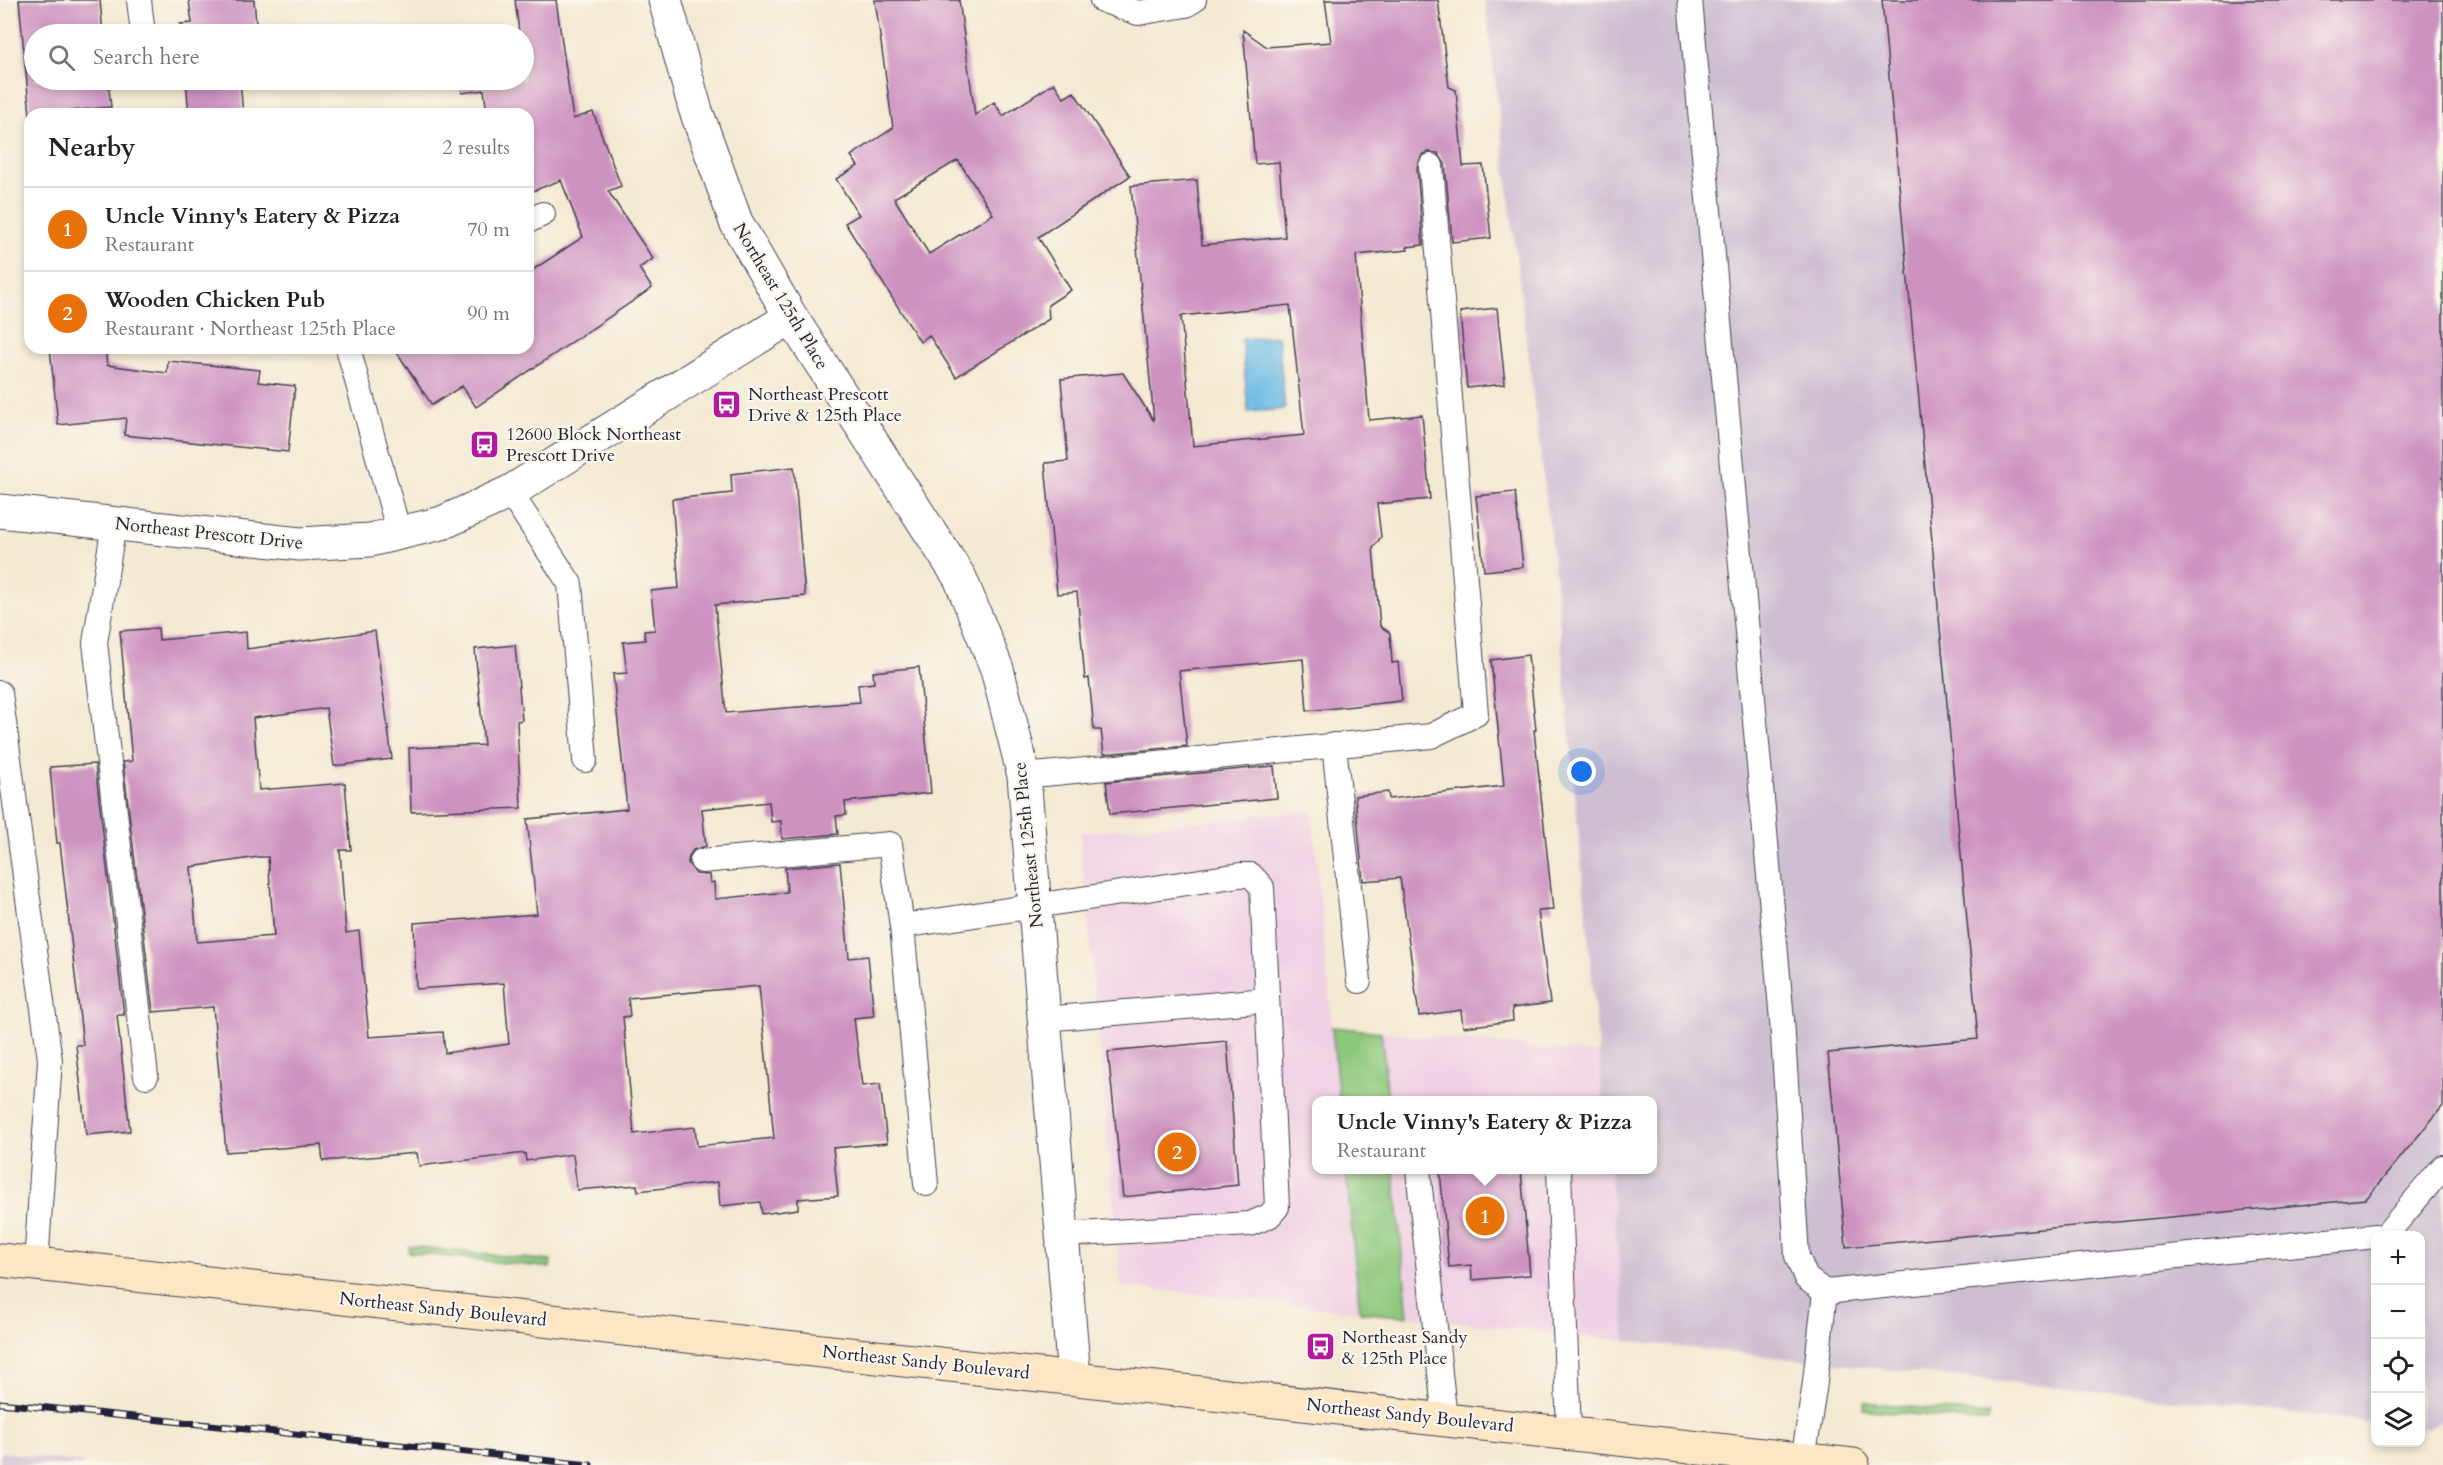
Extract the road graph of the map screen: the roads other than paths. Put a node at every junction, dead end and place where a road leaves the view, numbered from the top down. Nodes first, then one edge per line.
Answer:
1 (139, 0) edge
2 (1102, 0) edge
3 (1194, 0) edge
4 (1690, 0) edge
5 (671, 1) edge
6 (142, 24) edge
7 (1431, 166) dead end
8 (791, 317) junction
9 (350, 354) edge
10 (510, 492) junction
11 (0, 512) edge
12 (114, 524) junction
13 (399, 533) junction
14 (0, 693) edge
15 (1334, 745) junction
16 (585, 760) dead end
17 (1024, 776) junction
18 (702, 861) dead end
19 (1035, 908) junction
20 (902, 926) junction
21 (1359, 981) dead end
22 (1267, 1000) junction
23 (1044, 1019) junction
24 (146, 1076) dead end
25 (2443, 1167) edge
26 (1418, 1174) edge
27 (1559, 1174) edge
28 (926, 1184) dead end
29 (2389, 1231) edge
30 (1061, 1235) junction
31 (2371, 1237) edge
32 (0, 1260) edge
33 (36, 1264) junction
34 (1825, 1292) junction
35 (1074, 1378) junction
36 (1445, 1419) junction
37 (1569, 1433) junction
38 (1803, 1460) junction
39 (1853, 1465) edge

1 - 6 lane
2 - 3 lane
4 - 34 lane
5 - 8 street, Northeast 125th Place
7 - 15 lane
8 - 10 street, Northeast Prescott Drive
8 - 17 street, Northeast 125th Place
9 - 13 lane
10 - 13 street, Northeast Prescott Drive
10 - 16 lane
11 - 12 street, Northeast Prescott Drive
12 - 13 street, Northeast Prescott Drive
12 - 24 lane
14 - 33 lane
15 - 17 lane
15 - 21 lane
17 - 19 street, Northeast 125th Place
18 - 20 lane
19 - 20 lane
19 - 22 lane
19 - 23 street, Northeast 125th Place
20 - 28 lane
22 - 23 lane
22 - 30 lane
23 - 30 street, Northeast 125th Place
25 - 29 lane
26 - 36 lane
27 - 37 lane
30 - 35 street, Northeast 125th Place
31 - 34 lane
32 - 33 main road, Northeast Sandy Boulevard
33 - 35 main road, Northeast Sandy Boulevard
34 - 38 lane
35 - 36 main road, Northeast Sandy Boulevard
36 - 37 main road, Northeast Sandy Boulevard
37 - 38 main road, Northeast Sandy Boulevard
38 - 39 main road, Northeast Sandy Boulevard

